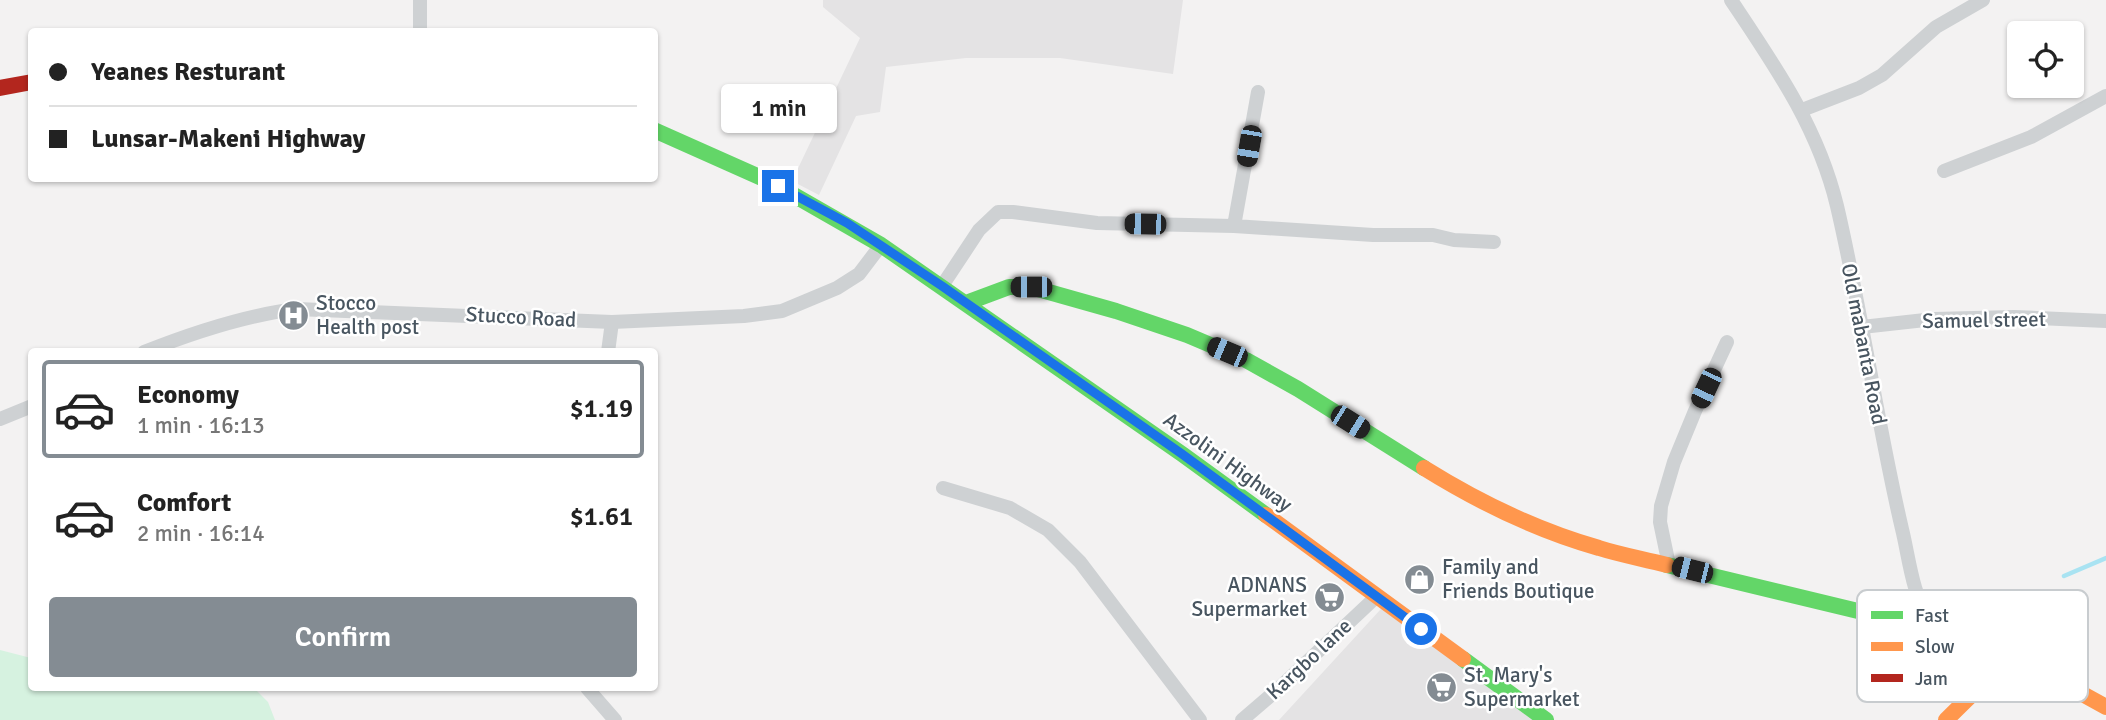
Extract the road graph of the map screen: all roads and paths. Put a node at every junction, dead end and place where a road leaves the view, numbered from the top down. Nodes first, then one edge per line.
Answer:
1 (420, 0) edge
2 (1731, 0) edge
3 (1983, 0) edge
4 (420, 28) edge
5 (28, 83) edge
6 (0, 88) edge
7 (1258, 92) dead end
8 (2106, 96) edge
9 (1802, 110) junction
10 (658, 132) edge
11 (1944, 171) dead end
12 (1234, 226) junction
13 (1494, 242) dead end
14 (881, 245) junction
15 (942, 286) junction
16 (966, 303) junction
17 (612, 321) junction
18 (2106, 321) edge
19 (1862, 327) junction
20 (1727, 342) dead end
21 (156, 348) edge
22 (609, 348) edge
23 (28, 408) edge
24 (0, 419) edge
25 (943, 488) dead end
26 (1669, 565) junction
27 (1916, 590) edge
28 (1376, 597) junction
29 (1857, 611) edge
30 (590, 691) edge
31 (2088, 697) edge
32 (1964, 702) edge
33 (2106, 707) edge
34 (615, 720) edge
35 (1200, 720) edge
36 (1242, 720) edge
37 (1546, 720) edge
38 (1946, 720) edge

1 - 4 street
2 - 9 street, Old mabanta Road
3 - 9 street
5 - 6 main road
7 - 12 street
8 - 11 street
9 - 19 street, Old mabanta Road
10 - 14 main road, Azzolini Highway
12 - 13 street
12 - 15 street
14 - 15 main road, Azzolini Highway
14 - 17 street, Stucco Road
15 - 16 main road, Azzolini Highway
16 - 26 main road
16 - 28 main road, Azzolini Highway
17 - 21 street, Stucco Road
17 - 22 street
18 - 19 street, Samuel street
19 - 27 street, Old mabanta Road
20 - 26 street
23 - 24 street
25 - 35 street
26 - 29 main road
28 - 36 street, Kargbo lane
28 - 37 main road, Azzolini Highway
30 - 34 street
31 - 33 main road
32 - 38 main road

